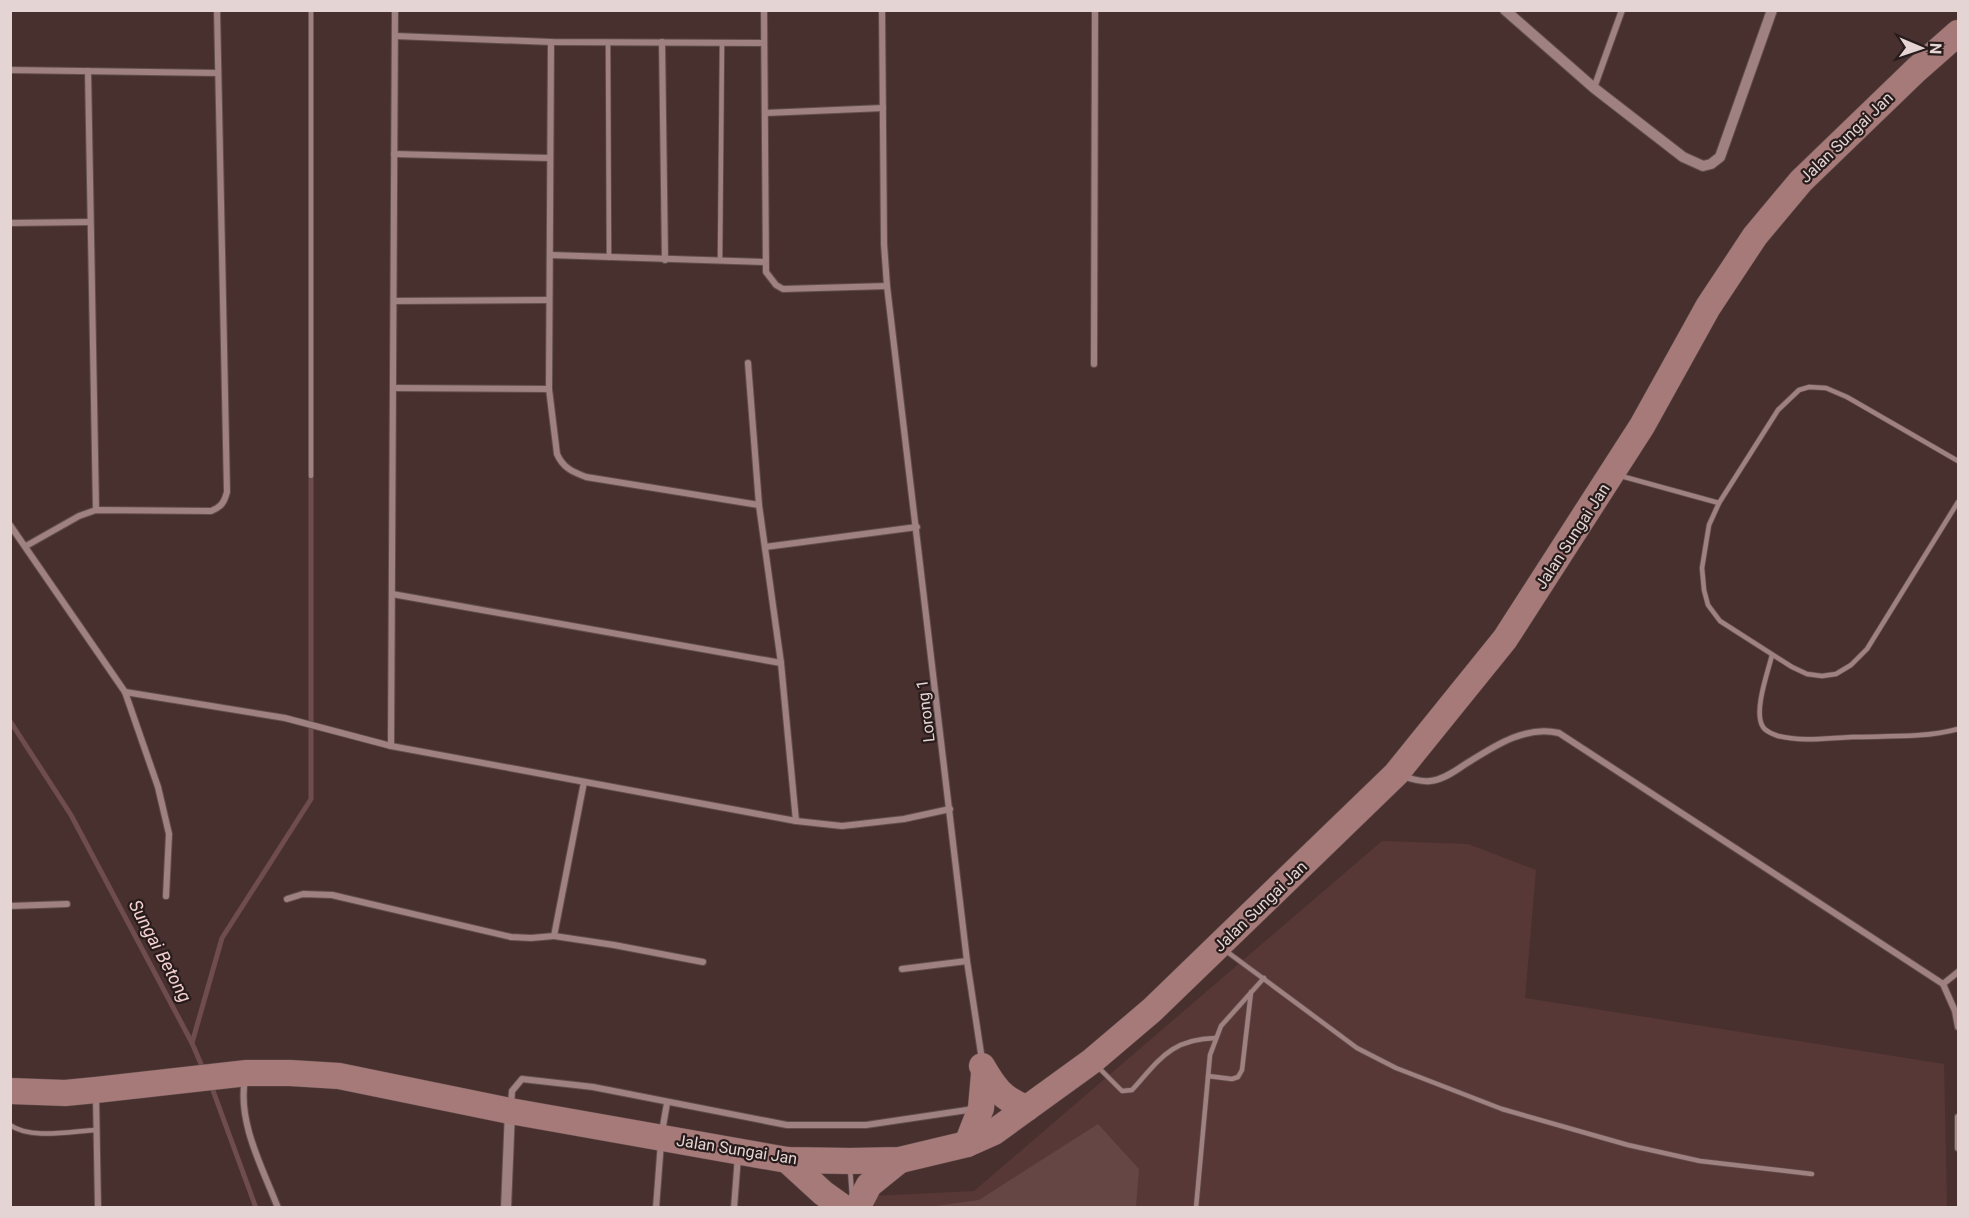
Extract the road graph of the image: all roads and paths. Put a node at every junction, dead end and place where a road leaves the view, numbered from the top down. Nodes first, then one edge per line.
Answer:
1 (217, 10) edge
2 (311, 10) edge
3 (395, 10) edge
4 (764, 10) edge
5 (882, 10) edge
6 (1095, 10) edge
7 (1505, 10) edge
8 (1622, 10) edge
9 (1772, 10) edge
10 (1959, 33) edge
11 (395, 36) junction
12 (551, 42) junction
13 (608, 42) junction
14 (662, 42) junction
15 (722, 43) junction
16 (764, 43) junction
17 (10, 70) edge
18 (88, 71) junction
19 (218, 73) junction
20 (1594, 88) junction
21 (883, 108) junction
22 (765, 113) junction
23 (394, 154) junction
24 (549, 158) junction
25 (90, 222) junction
26 (10, 223) edge
27 (550, 255) junction
28 (609, 258) junction
29 (665, 260) junction
30 (720, 261) junction
31 (765, 262) junction
32 (887, 286) junction
33 (549, 300) junction
34 (394, 301) junction
35 (748, 363) dead end
36 (1094, 364) dead end
37 (393, 388) junction
38 (549, 389) junction
39 (1959, 461) edge
40 (1612, 474) junction
41 (311, 476) dead end
42 (1959, 502) edge
43 (1719, 503) junction
44 (759, 505) junction
45 (96, 510) junction
46 (10, 525) edge
47 (917, 527) junction
48 (26, 546) junction
49 (765, 547) junction
50 (392, 594) junction
51 (1772, 655) junction
52 (781, 663) junction
53 (125, 692) junction
54 (1959, 729) edge
55 (391, 746) junction
56 (1396, 774) junction
57 (584, 782) junction
58 (950, 809) junction
59 (796, 821) junction
60 (166, 896) dead end
61 (287, 898) dead end
62 (67, 904) dead end
63 (10, 906) edge
64 (554, 936) junction
65 (1219, 945) junction
66 (967, 961) junction
67 (703, 962) dead end
68 (902, 969) dead end
69 (1959, 972) edge
70 (1264, 978) junction
71 (1943, 984) junction
72 (1251, 992) junction
73 (1959, 1027) edge
74 (1216, 1038) junction
75 (1092, 1061) junction
76 (983, 1070) junction
77 (239, 1074) junction
78 (1208, 1076) junction
79 (96, 1090) junction
80 (10, 1092) edge
81 (667, 1102) junction
82 (1027, 1108) junction
83 (510, 1111) junction
84 (1959, 1117) edge
85 (989, 1119) junction
86 (10, 1125) edge
87 (96, 1130) junction
88 (661, 1138) junction
89 (1959, 1148) edge
90 (738, 1150) junction
91 (787, 1160) junction
92 (900, 1160) junction
93 (850, 1161) junction
94 (1812, 1174) dead end
95 (98, 1208) edge
96 (278, 1208) edge
97 (506, 1208) edge
98 (656, 1208) edge
99 (734, 1208) edge
100 (843, 1208) edge
101 (855, 1208) edge
102 (1196, 1208) edge

1 - 19 street
2 - 41 lane
3 - 11 street
4 - 16 street
5 - 21 street, Lorong 1
6 - 36 street
7 - 20 street
8 - 20 street
9 - 20 street
10 - 40 main road, Jalan Sungai Jan
11 - 12 street
11 - 23 street
12 - 13 street
12 - 24 street
13 - 14 street
13 - 28 lane
14 - 15 street
14 - 29 street
15 - 16 street
15 - 30 lane
16 - 22 street
17 - 18 street
18 - 19 street
18 - 25 street
19 - 45 street
21 - 22 street
21 - 32 street, Lorong 1
22 - 31 street
23 - 24 street
23 - 34 street
24 - 27 street
25 - 26 street
25 - 45 street
27 - 28 street
27 - 33 street
28 - 29 street
29 - 30 street
30 - 31 street
31 - 32 street
32 - 47 street, Lorong 1
33 - 34 street
33 - 38 street
34 - 37 street
35 - 44 street
37 - 38 street
37 - 50 street
38 - 44 street
39 - 43 lane
40 - 43 lane
40 - 56 main road, Jalan Sungai Jan
42 - 51 lane
43 - 51 lane
44 - 49 street
45 - 48 street
46 - 48 street
47 - 49 street
47 - 58 street, Lorong 1
48 - 53 street
49 - 52 street
50 - 52 street
50 - 55 street
51 - 54 lane
52 - 59 street
53 - 55 street
53 - 60 street
55 - 57 street
56 - 65 main road, Jalan Sungai Jan
56 - 71 street
57 - 59 street
57 - 64 street
58 - 59 street
58 - 66 street, Lorong 1
61 - 64 street
62 - 63 street
64 - 67 street
65 - 70 lane
65 - 75 main road, Jalan Sungai Jan
66 - 68 street
66 - 76 street, Lorong 1
69 - 71 street
70 - 72 lane
70 - 94 lane
71 - 73 street
72 - 74 lane
72 - 78 lane
74 - 75 lane
74 - 78 lane
75 - 82 main road, Jalan Sungai Jan
76 - 82 main road
76 - 85 main road
77 - 79 main road, Jalan Sungai Jan
77 - 83 main road, Jalan Sungai Jan
77 - 96 street
78 - 102 lane
79 - 80 main road, Jalan Sungai Jan
79 - 87 street
81 - 83 street
81 - 85 street
81 - 88 street
82 - 85 main road, Jalan Sungai Jan
83 - 88 main road, Jalan Sungai Jan
83 - 97 street
84 - 89 street
85 - 92 main road, Jalan Sungai Jan
86 - 87 lane
87 - 95 street
88 - 90 main road, Jalan Sungai Jan
88 - 98 street
90 - 91 main road, Jalan Sungai Jan
90 - 99 street
91 - 93 main road, Jalan Sungai Jan
91 - 100 main road
92 - 93 main road, Jalan Sungai Jan
92 - 101 main road
93 - 101 lane

